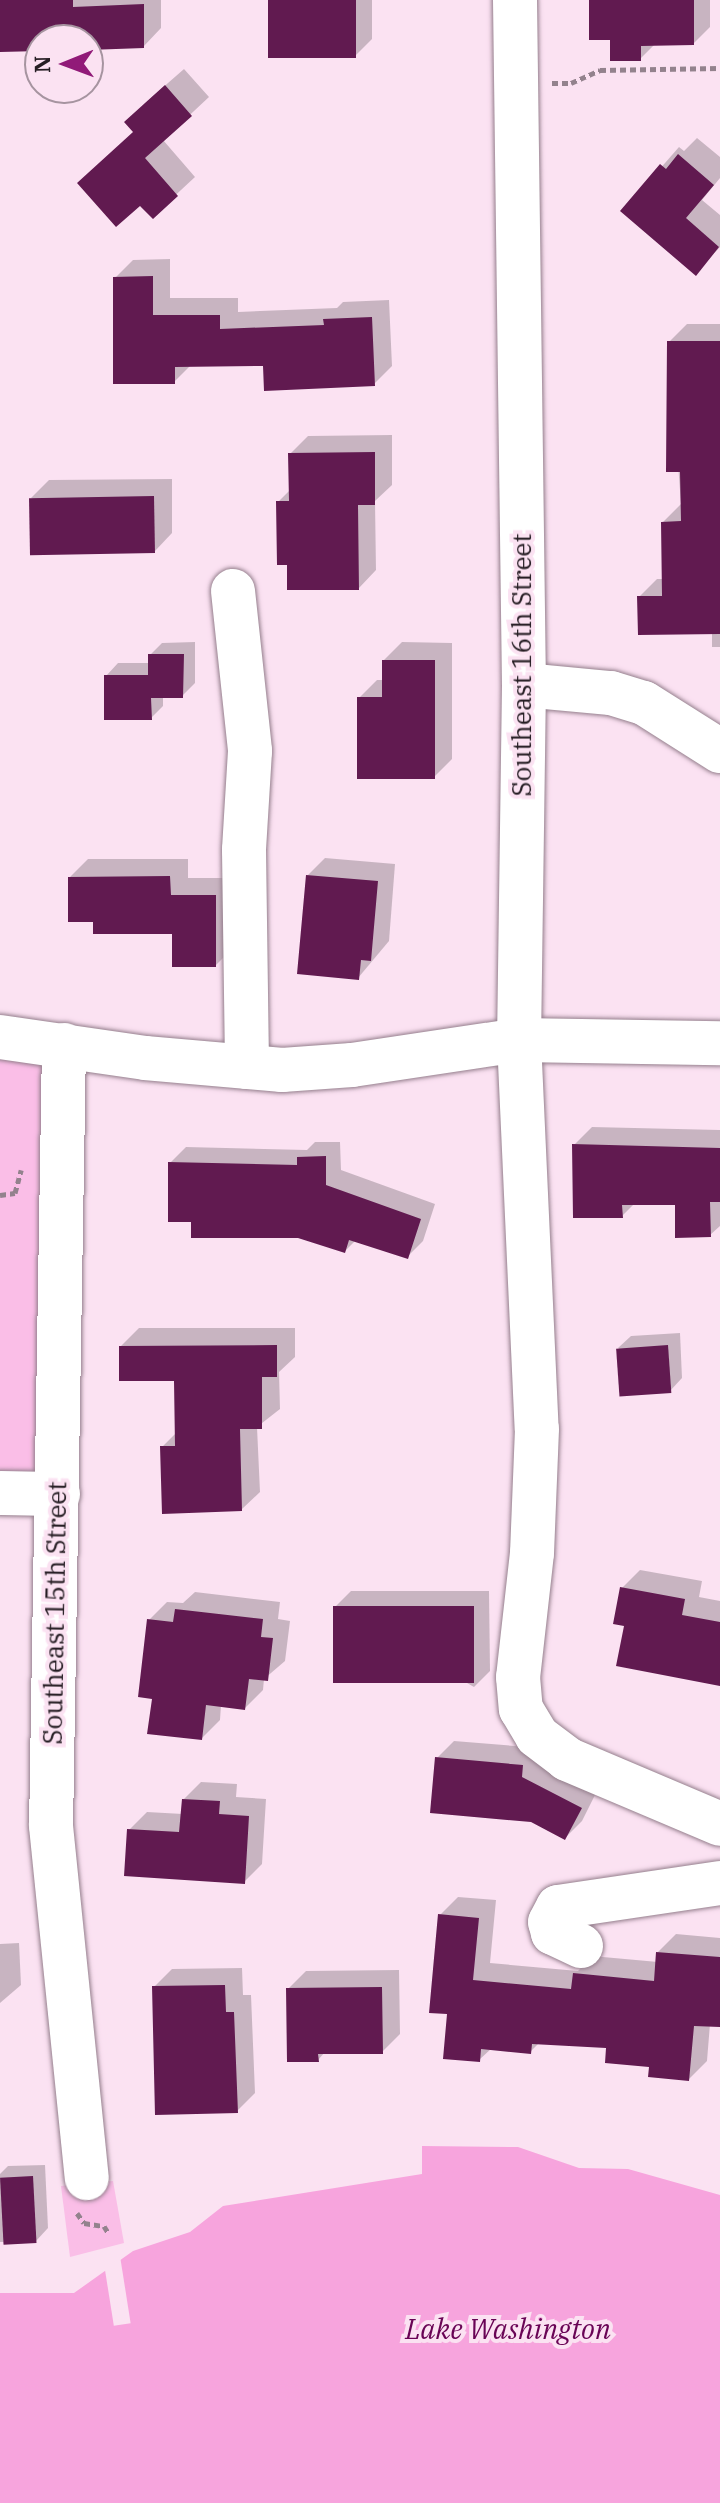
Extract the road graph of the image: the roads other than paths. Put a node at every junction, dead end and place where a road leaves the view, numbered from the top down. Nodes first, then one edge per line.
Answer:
1 (515, 0) edge
2 (233, 591) dead end
3 (524, 685) junction
4 (720, 751) edge
5 (0, 1037) edge
6 (519, 1040) junction
7 (720, 1043) edge
8 (64, 1045) junction
9 (247, 1067) junction
10 (0, 1493) edge
11 (58, 1494) junction
12 (720, 1824) edge
13 (720, 1883) edge
14 (581, 1946) dead end
15 (87, 2178) dead end

1 - 3 street, Southeast 16th Street
2 - 9 street
3 - 4 street
3 - 6 street, Southeast 16th Street
5 - 8 street
6 - 7 street
6 - 9 street
6 - 12 street, Southeast 16th Street
8 - 9 street
8 - 11 street, Southeast 15th Street
10 - 11 street
11 - 15 street, Southeast 15th Street
13 - 14 street

